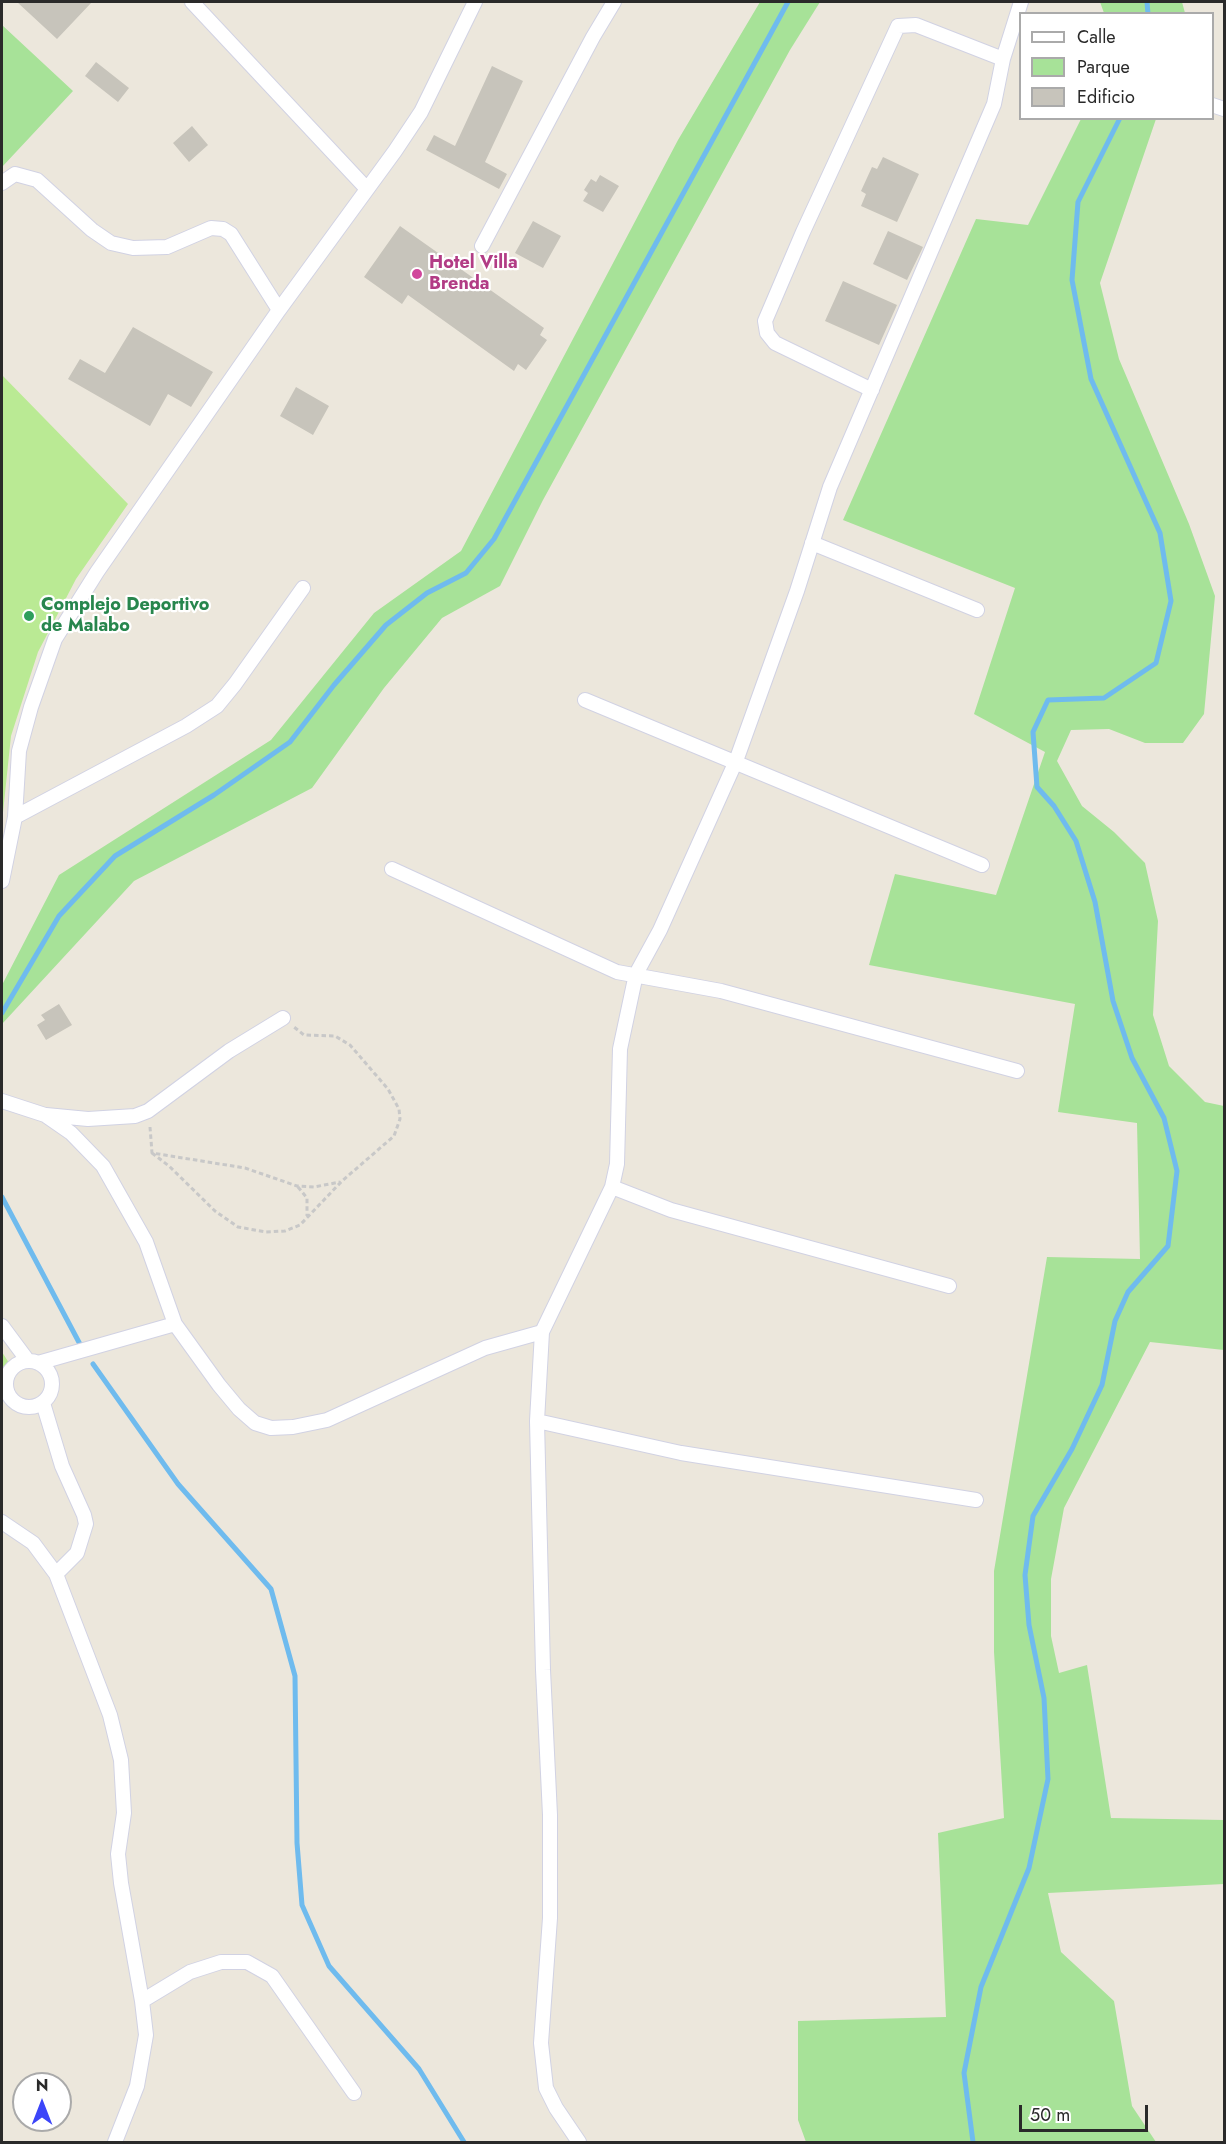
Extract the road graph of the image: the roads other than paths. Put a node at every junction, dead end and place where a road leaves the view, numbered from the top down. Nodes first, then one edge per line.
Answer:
1 (475, 2) edge
2 (614, 2) edge
3 (1021, 2) edge
4 (201, 5) edge
5 (1003, 59) junction
6 (2, 183) edge
7 (367, 189) junction
8 (482, 246) dead end
9 (279, 310) junction
10 (872, 390) junction
11 (812, 543) junction
12 (303, 588) dead end
13 (977, 610) dead end
14 (585, 700) dead end
15 (736, 761) junction
16 (15, 817) junction
17 (982, 865) dead end
18 (392, 869) dead end
19 (2, 880) edge
20 (636, 974) junction
21 (283, 1018) road end
22 (1017, 1071) dead end
23 (2, 1101) edge
24 (45, 1114) junction
25 (612, 1187) junction
26 (949, 1286) dead end
27 (175, 1324) junction
28 (2, 1326) edge
29 (542, 1332) junction
30 (33, 1362) junction
31 (5, 1373) edge
32 (43, 1403) junction
33 (17, 1404) junction
34 (2, 1407) edge
35 (537, 1421) junction
36 (976, 1500) dead end
37 (2, 1522) edge
38 (56, 1574) junction
39 (142, 2001) junction
40 (354, 2093) dead end
41 (115, 2142) edge
42 (579, 2142) edge

1 - 7 street
2 - 8 street
3 - 5 street
4 - 7 street
5 - 10 street
5 - 10 street
6 - 9 street
7 - 9 street
9 - 16 street
10 - 11 street
11 - 13 street
11 - 15 street
12 - 16 street
14 - 15 street
15 - 17 street
15 - 20 street
16 - 19 street
18 - 20 street
20 - 22 street
20 - 25 street
21 - 24 street
23 - 24 street
24 - 27 street
25 - 26 street
25 - 29 street
27 - 29 street
27 - 30 street
28 - 30 street
29 - 35 street
30 - 31 street
30 - 32 street
31 - 33 street
32 - 33 street
32 - 38 street
33 - 34 street
35 - 36 street
35 - 42 street
37 - 38 street
38 - 39 street
39 - 40 street
39 - 41 street

